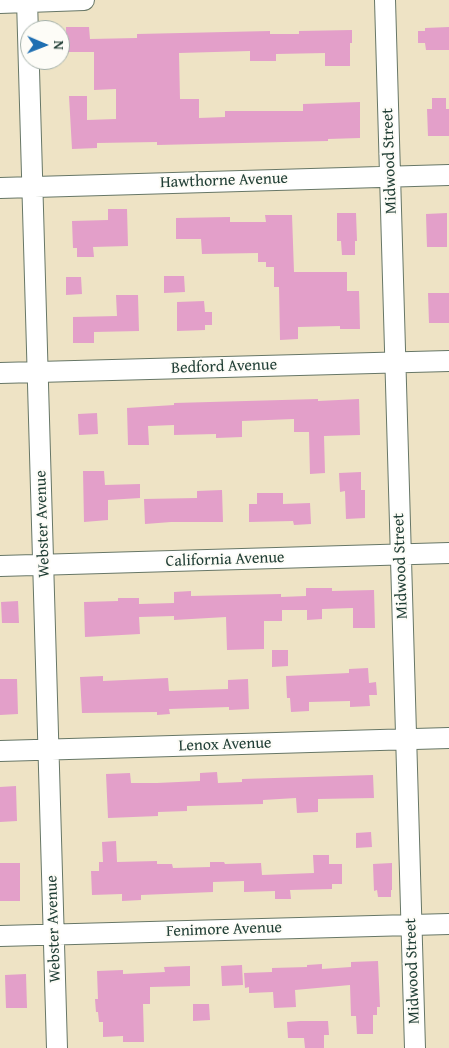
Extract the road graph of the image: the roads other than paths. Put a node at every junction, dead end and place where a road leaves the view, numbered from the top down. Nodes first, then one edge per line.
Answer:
1 (84, 0) edge
2 (385, 0) edge
3 (27, 1) edge
4 (0, 2) edge
5 (449, 175) edge
6 (390, 176) junction
7 (33, 187) junction
8 (0, 188) edge
9 (449, 361) edge
10 (395, 362) junction
11 (38, 372) junction
12 (0, 373) edge
13 (449, 553) edge
14 (400, 555) junction
15 (44, 564) junction
16 (0, 566) edge
17 (449, 738) edge
18 (406, 740) junction
19 (49, 750) junction
20 (0, 752) edge
21 (449, 924) edge
22 (411, 925) junction
23 (54, 935) junction
24 (0, 936) edge
25 (57, 1048) edge
26 (415, 1048) edge

1 - 3 street
2 - 6 street, Midwood Street
3 - 4 street
3 - 7 street, Webster Avenue
5 - 6 street, Hawthorne Avenue
6 - 7 street, Hawthorne Avenue
6 - 10 street, Midwood Street
7 - 8 street, Hawthorne Avenue
7 - 11 street, Webster Avenue
9 - 10 street, Bedford Avenue
10 - 11 street, Bedford Avenue
10 - 14 street, Midwood Street
11 - 12 street, Bedford Avenue
11 - 15 street, Webster Avenue
13 - 14 street, California Avenue
14 - 15 street, California Avenue
14 - 18 street, Midwood Street
15 - 16 street, California Avenue
15 - 19 street, Webster Avenue
17 - 18 street, Lenox Avenue
18 - 19 street, Lenox Avenue
18 - 22 street, Midwood Street
19 - 20 street, Lenox Avenue
19 - 23 street, Webster Avenue
21 - 22 street, Fenimore Avenue
22 - 23 street, Fenimore Avenue
22 - 26 street, Midwood Street
23 - 24 street, Fenimore Avenue
23 - 25 street, Webster Avenue

